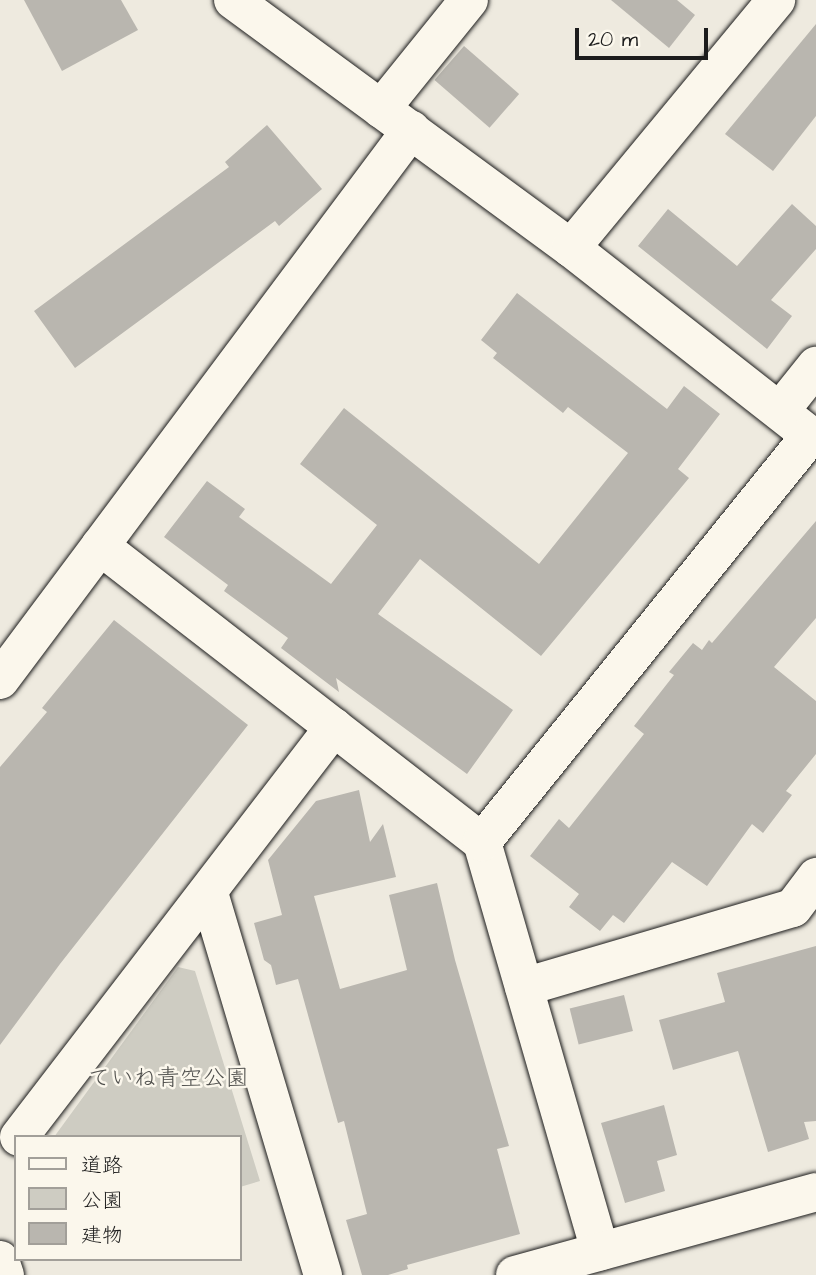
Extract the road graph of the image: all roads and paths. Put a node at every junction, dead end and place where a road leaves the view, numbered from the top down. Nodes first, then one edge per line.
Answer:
1 (233, 0) edge
2 (469, 0) edge
3 (776, 0) edge
4 (396, 120) junction
5 (571, 248) junction
6 (816, 366) edge
7 (780, 411) junction
8 (813, 438) edge
9 (100, 546) junction
10 (0, 680) edge
11 (334, 727) junction
12 (482, 842) junction
13 (816, 877) edge
14 (209, 893) junction
15 (524, 987) junction
16 (21, 1135) edge
17 (14, 1144) edge
18 (0, 1162) edge
19 (816, 1192) edge
20 (600, 1251) junction
21 (0, 1260) edge
22 (5, 1275) edge
23 (323, 1275) edge
24 (515, 1275) edge

1 - 4 street
2 - 4 street
3 - 5 street
4 - 5 street
4 - 9 street
5 - 7 street
6 - 7 street
7 - 8 street
8 - 12 street
9 - 10 street
9 - 11 street
11 - 12 street
11 - 14 street
12 - 15 street
13 - 15 street
14 - 16 street
14 - 23 street
15 - 20 street
17 - 18 street
19 - 20 street
20 - 24 street
21 - 22 street

